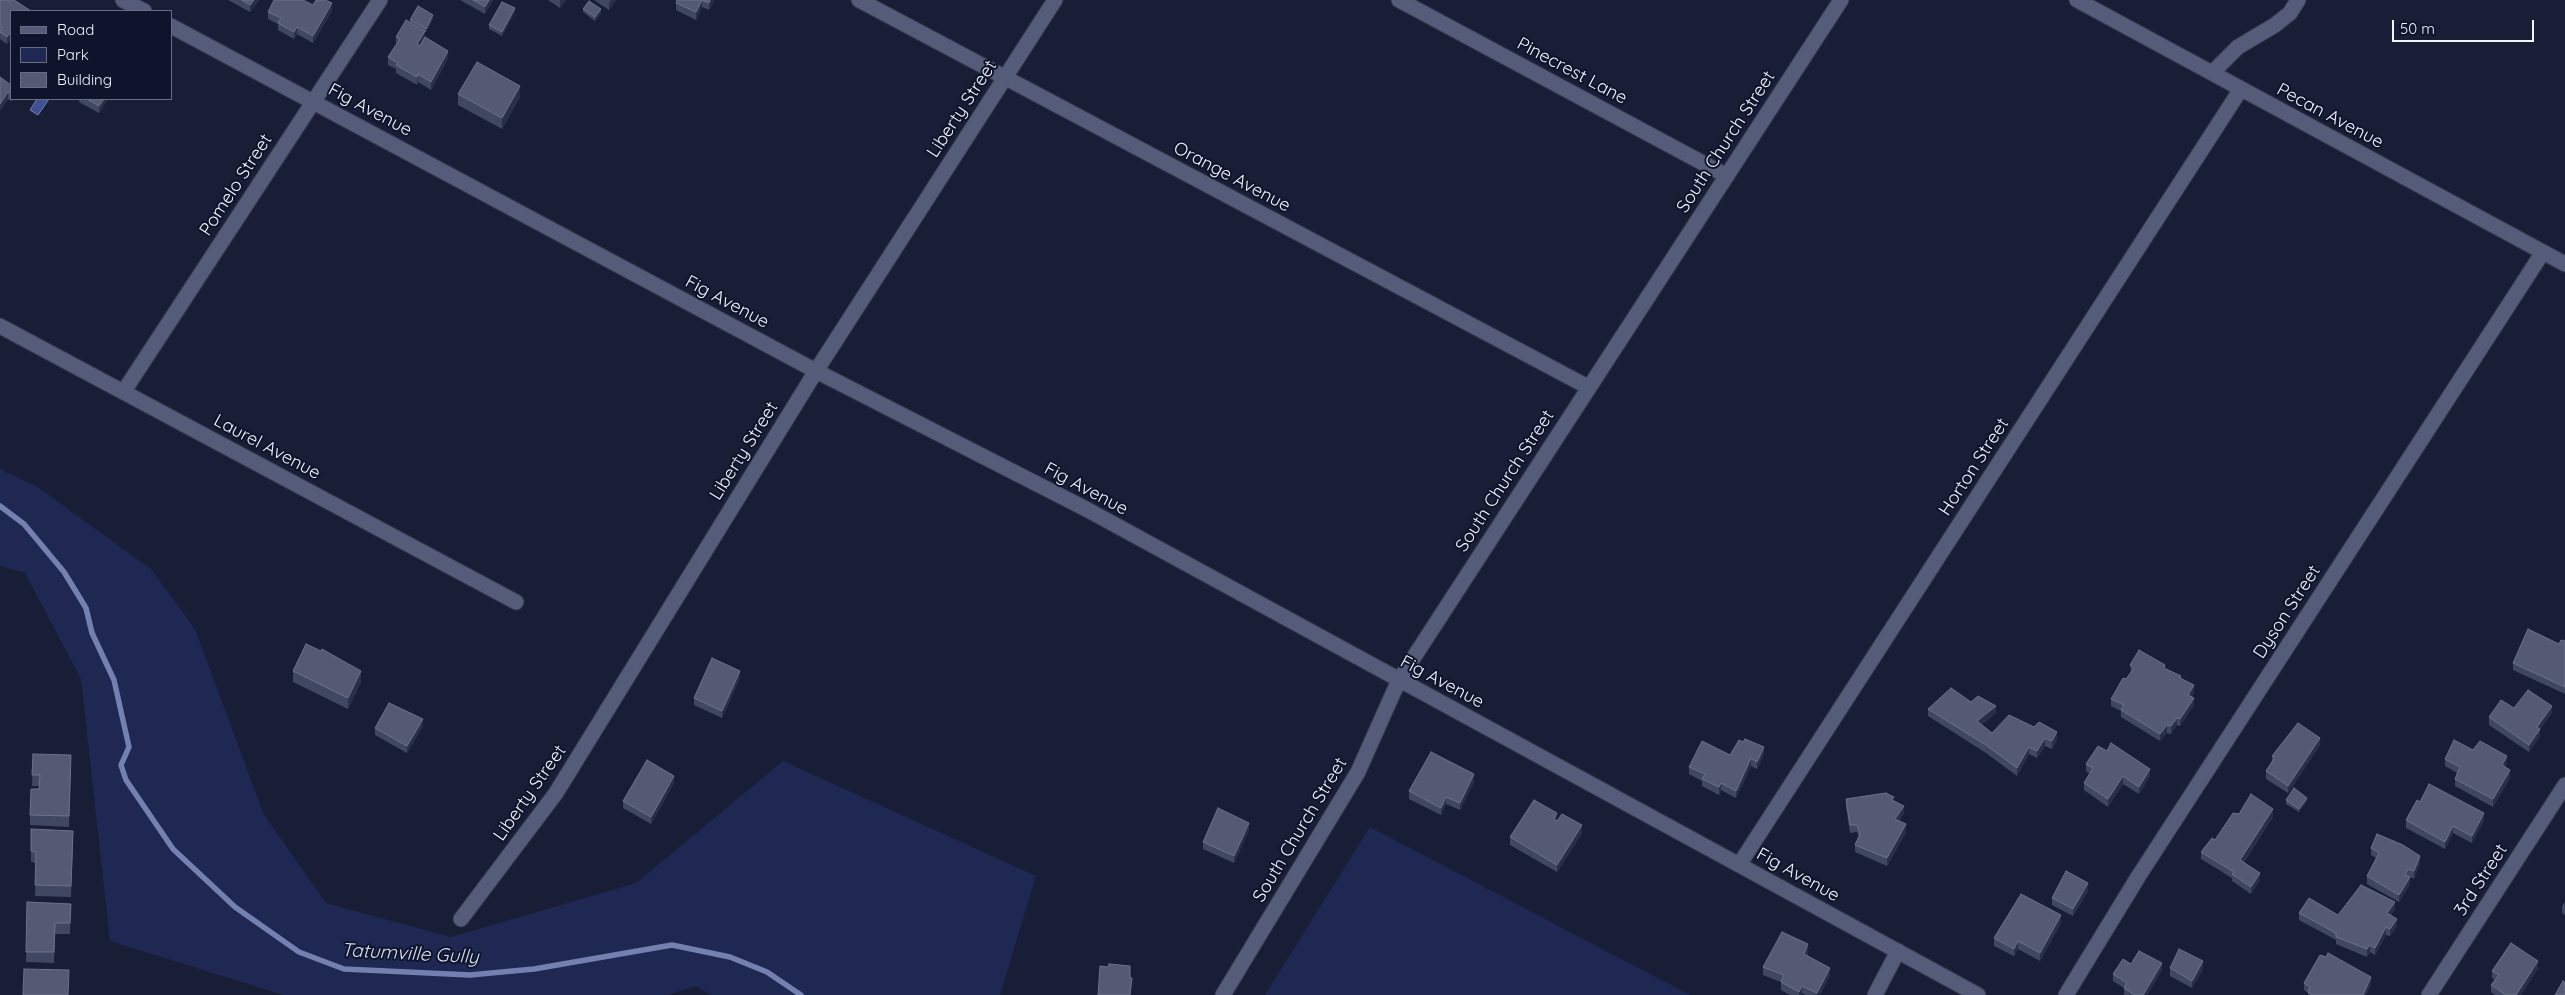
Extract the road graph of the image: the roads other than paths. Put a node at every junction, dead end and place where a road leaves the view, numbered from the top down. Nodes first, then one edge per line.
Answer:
1 (123, 0) edge
2 (380, 0) edge
3 (860, 0) edge
4 (1055, 0) edge
5 (1399, 0) edge
6 (1841, 0) edge
7 (2077, 0) edge
8 (2298, 0) edge
9 (142, 10) edge
10 (172, 27) edge
11 (2213, 72) junction
12 (1005, 78) junction
13 (2241, 89) junction
14 (314, 102) junction
15 (1727, 176) junction
16 (2543, 252) junction
17 (2565, 264) edge
18 (0, 326) edge
19 (816, 371) junction
20 (1588, 387) junction
21 (124, 391) junction
22 (516, 602) dead end
23 (1400, 680) junction
24 (2565, 784) edge
25 (1739, 865) junction
26 (461, 919) dead end
27 (1898, 951) junction
28 (1223, 995) edge
29 (1875, 995) edge
30 (1978, 995) edge
31 (2066, 995) edge
32 (2429, 995) edge

1 - 9 street
2 - 14 street, Pomelo Street
3 - 12 street, Orange Avenue
4 - 12 street, Liberty Street
5 - 15 street, Pinecrest Lane
6 - 15 street, South Church Street
7 - 11 street, Pecan Avenue
8 - 11 street
10 - 14 street, Fig Avenue
11 - 13 street, Pecan Avenue
12 - 19 street, Liberty Street
12 - 20 street, Orange Avenue
13 - 16 street, Pecan Avenue
13 - 25 street, Horton Street
14 - 19 street, Fig Avenue
14 - 21 street, Pomelo Street
15 - 20 street, South Church Street
16 - 17 street, Pecan Avenue
16 - 31 street, Dyson Street
18 - 21 street, Laurel Avenue
19 - 23 street, Fig Avenue
19 - 26 street, Liberty Street
20 - 23 street, South Church Street
21 - 22 street, Laurel Avenue
23 - 25 street, Fig Avenue
23 - 28 street, South Church Street
24 - 32 street, 3rd Street
25 - 27 street, Fig Avenue
27 - 29 street
27 - 30 street, Fig Avenue

